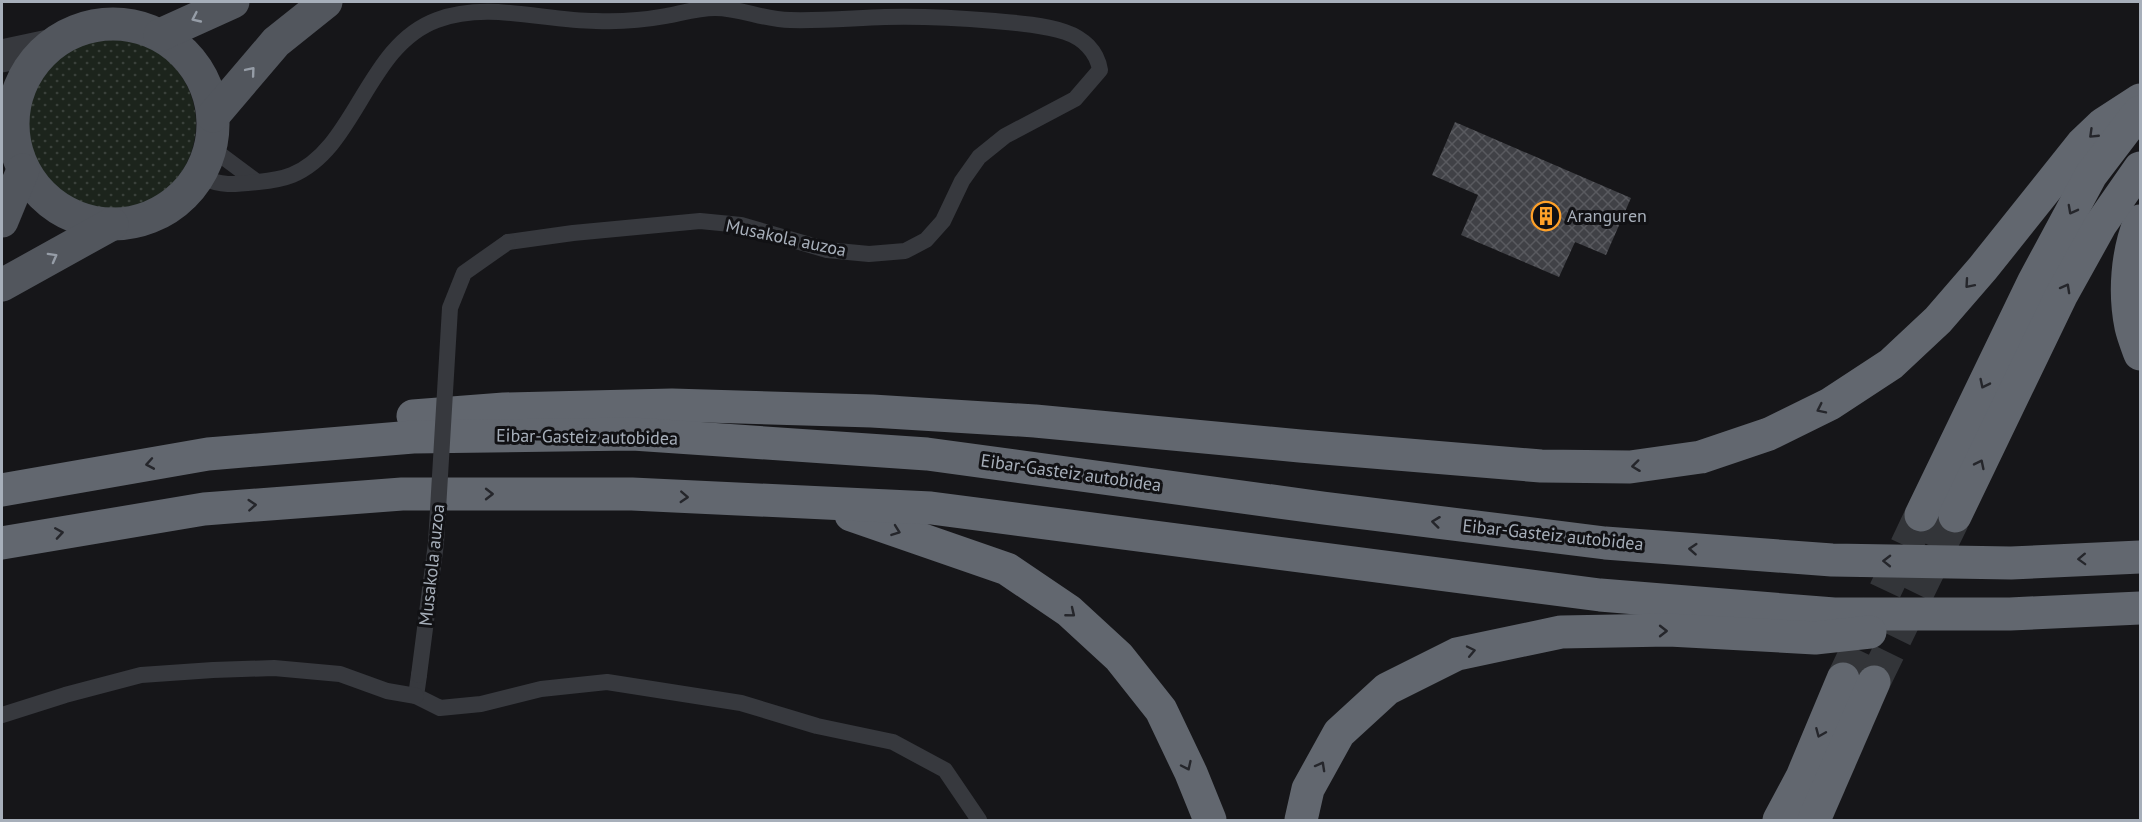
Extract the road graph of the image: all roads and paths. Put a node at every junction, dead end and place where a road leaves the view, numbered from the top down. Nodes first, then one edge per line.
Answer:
1 (233, 2) edge
2 (326, 2) edge
3 (160, 34) junction
4 (48, 46) junction
5 (2, 56) edge
6 (2140, 100) edge
7 (2140, 110) edge
8 (213, 116) junction
9 (7, 135) edge
10 (205, 164) junction
11 (2140, 168) edge
12 (23, 170) junction
13 (257, 182) junction
14 (2, 221) edge
15 (2140, 221) edge
16 (112, 224) junction
17 (2, 285) edge
18 (2140, 354) edge
19 (208, 454) junction
20 (2, 490) edge
21 (821, 504) junction
22 (1921, 515) tunnel mouth
23 (1955, 516) tunnel mouth
24 (2, 543) edge
25 (2140, 557) edge
26 (2140, 608) edge
27 (2010, 614) junction
28 (416, 696) junction
29 (2, 715) edge
30 (979, 820) edge
31 (1210, 820) edge
32 (1301, 820) edge
33 (1779, 820) edge
34 (1814, 820) edge

1 -> 3 main road
8 -> 2 main road
3 - 4 main road
3 - 8 main road
4 - 5 street
4 - 9 main road
6 -> 19 highway
7 -> 22 highway
8 - 10 main road
9 - 12 main road
10 - 13 lane, Musakola auzoa
10 - 13 lane
10 - 16 main road
23 -> 11 highway
12 - 14 main road
12 - 16 main road
13 - 28 lane, Musakola auzoa, bridge
15 - 18 highway
17 -> 16 main road
19 -> 20 highway, Eibar-Gasteiz autobidea
25 -> 19 highway, Eibar-Gasteiz autobidea
24 -> 21 highway
21 - 27 highway
21 -> 31 highway
26 - 27 highway
32 -> 27 highway
28 - 29 lane
28 - 30 lane
34 -> 33 highway

